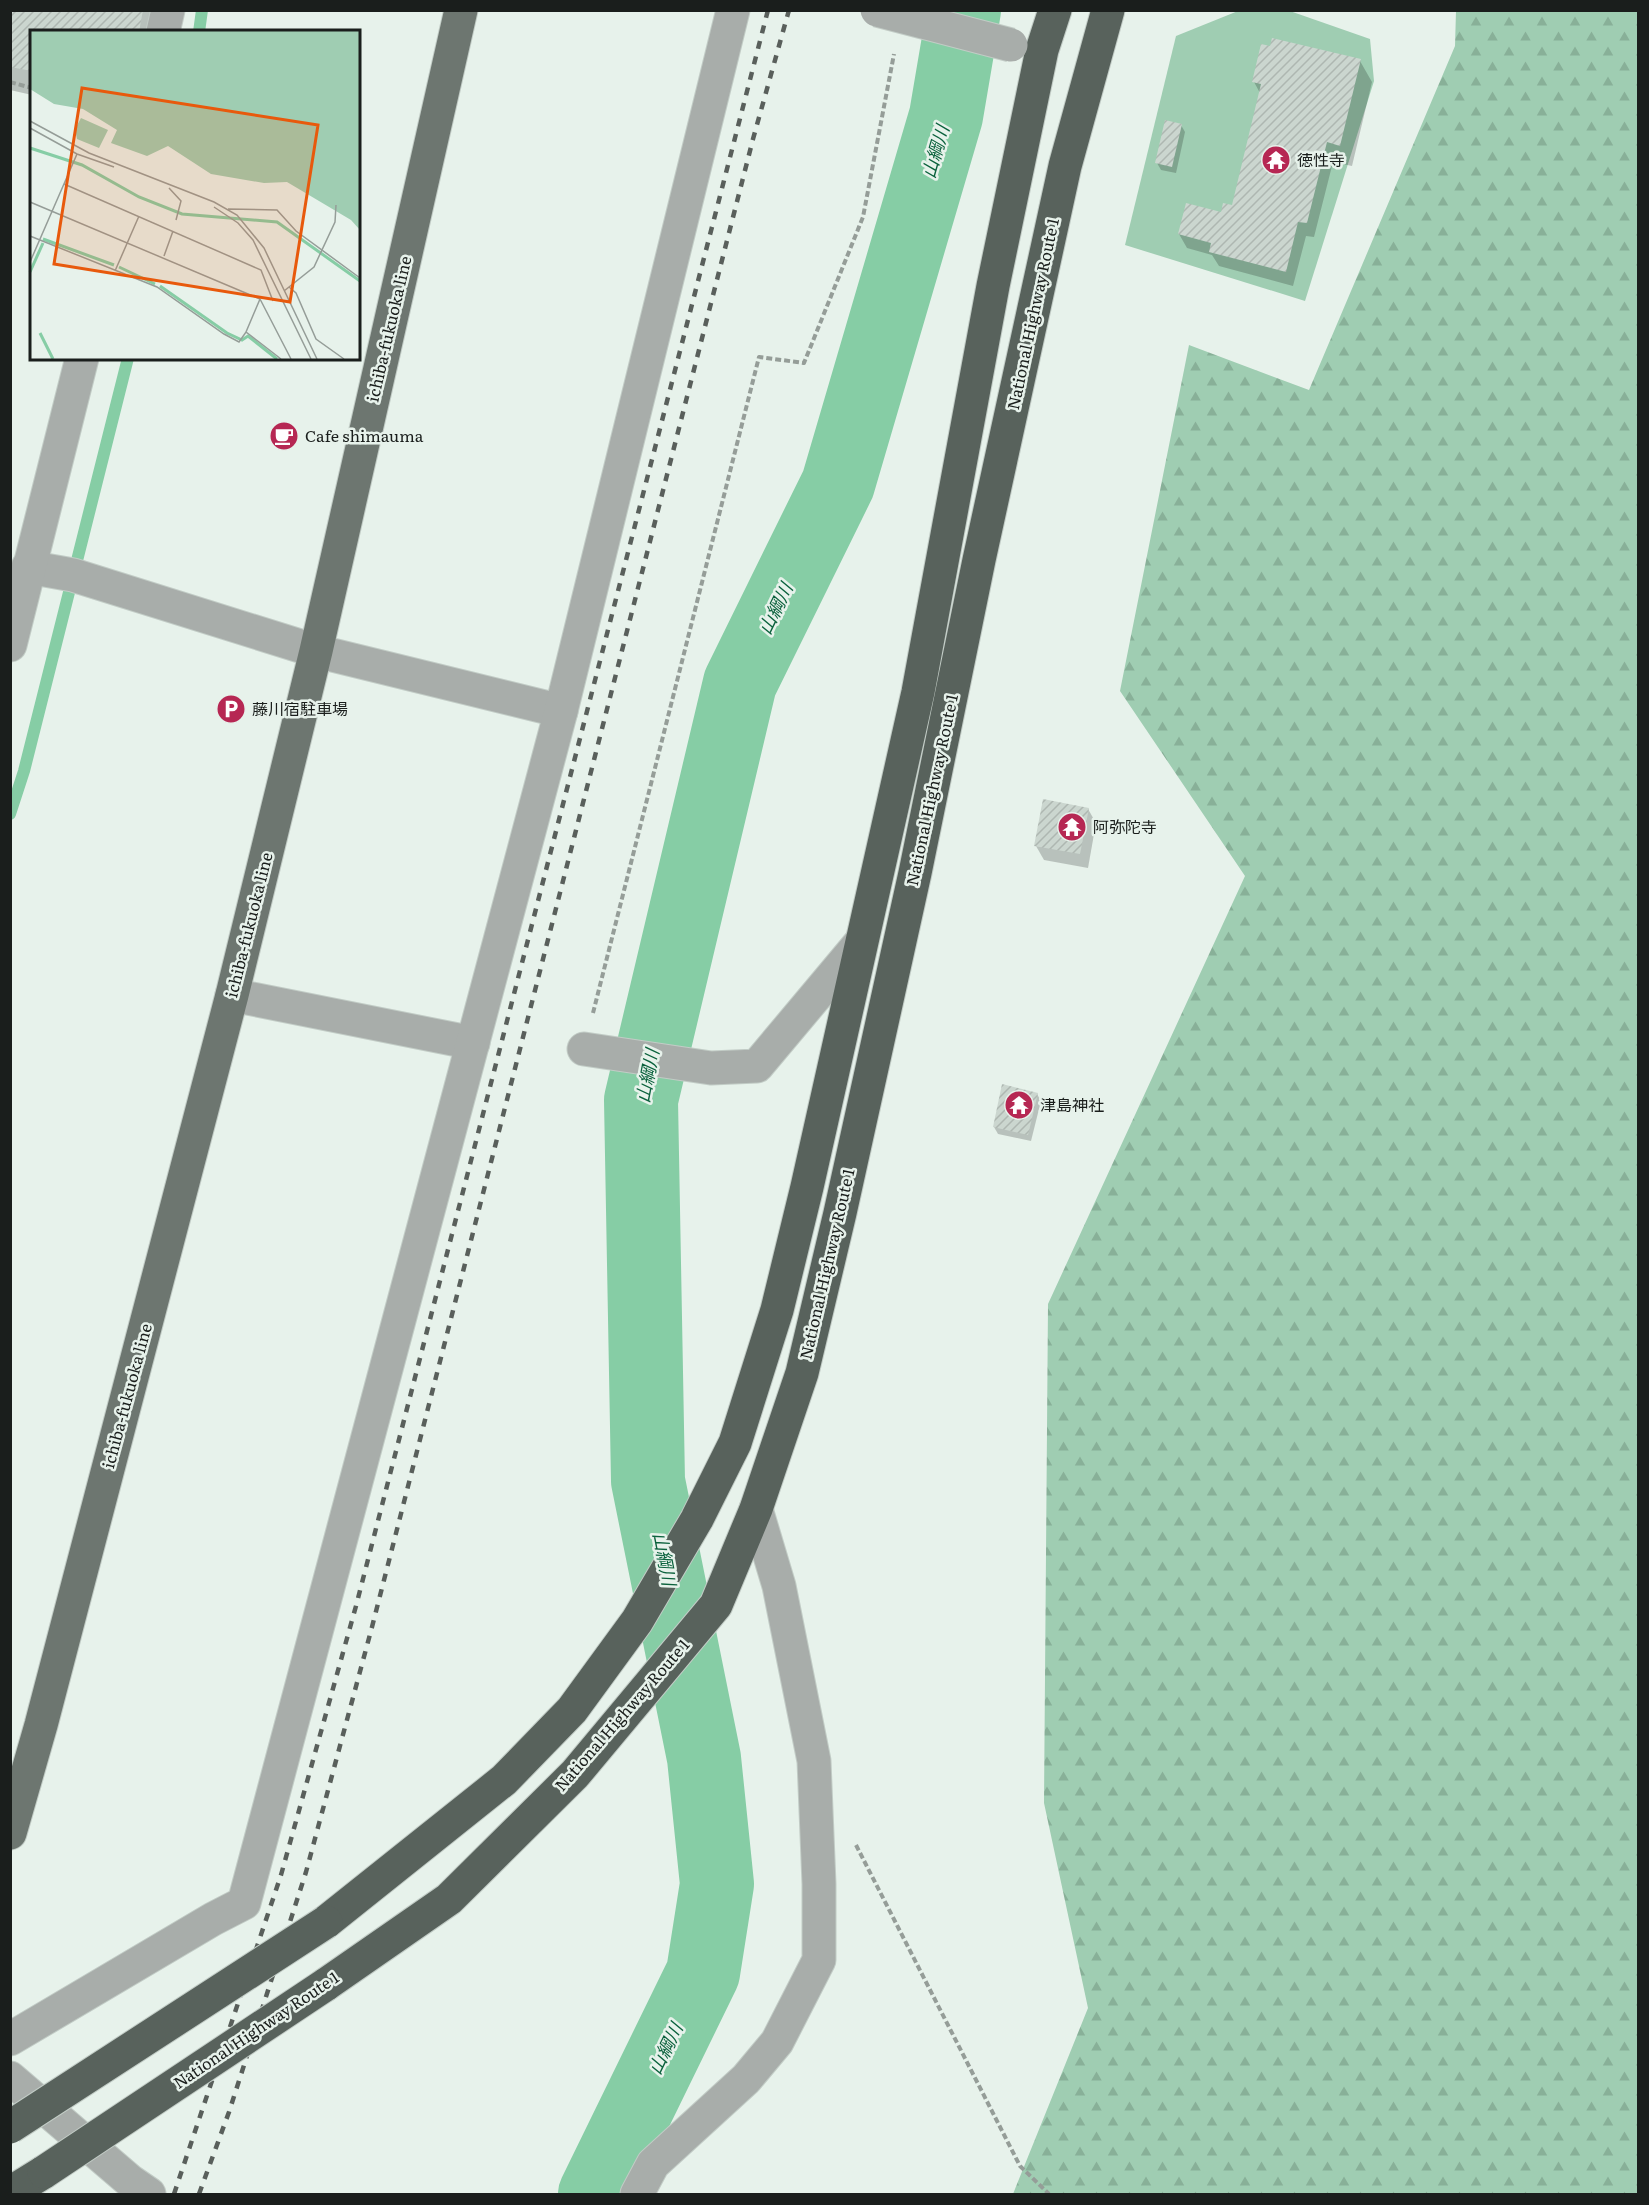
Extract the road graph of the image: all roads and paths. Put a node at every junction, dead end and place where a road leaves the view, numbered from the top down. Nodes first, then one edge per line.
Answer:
1 (168, 10) edge
2 (461, 10) edge
3 (733, 10) edge
4 (876, 10) edge
5 (1055, 10) edge
6 (1108, 10) edge
7 (163, 30) edge
8 (896, 45) dead end
9 (1026, 47) junction
10 (10, 82) edge
11 (30, 87) edge
12 (80, 360) edge
13 (28, 567) junction
14 (10, 645) edge
15 (316, 651) junction
16 (561, 711) junction
17 (861, 942) junction
18 (232, 995) junction
19 (473, 1043) junction
20 (584, 1049) joint
21 (756, 1509) junction
22 (10, 1833) edge
23 (852, 1836) dead end
24 (10, 2039) edge
25 (10, 2078) edge
26 (10, 2127) edge
27 (135, 2190) edge
28 (10, 2193) edge
29 (637, 2194) edge
30 (1049, 2194) edge

1 - 7 street
2 - 15 main road, ichiba-fukuoka line
3 - 16 street
4 - 9 street, bridge
5 - 9 highway
6 - 21 highway, National Highway Route 1
8 - 20 path
9 - 17 highway
10 - 11 path
12 - 13 street
13 - 14 street
13 - 15 street
15 - 16 street
15 - 18 main road, ichiba-fukuoka line
16 - 19 street
17 - 20 street
17 - 26 highway, bridge
18 - 19 street
18 - 22 main road, ichiba-fukuoka line
19 - 24 street
21 - 28 highway, National Highway Route 1, bridge
21 - 29 street
23 - 30 path
25 - 27 street

